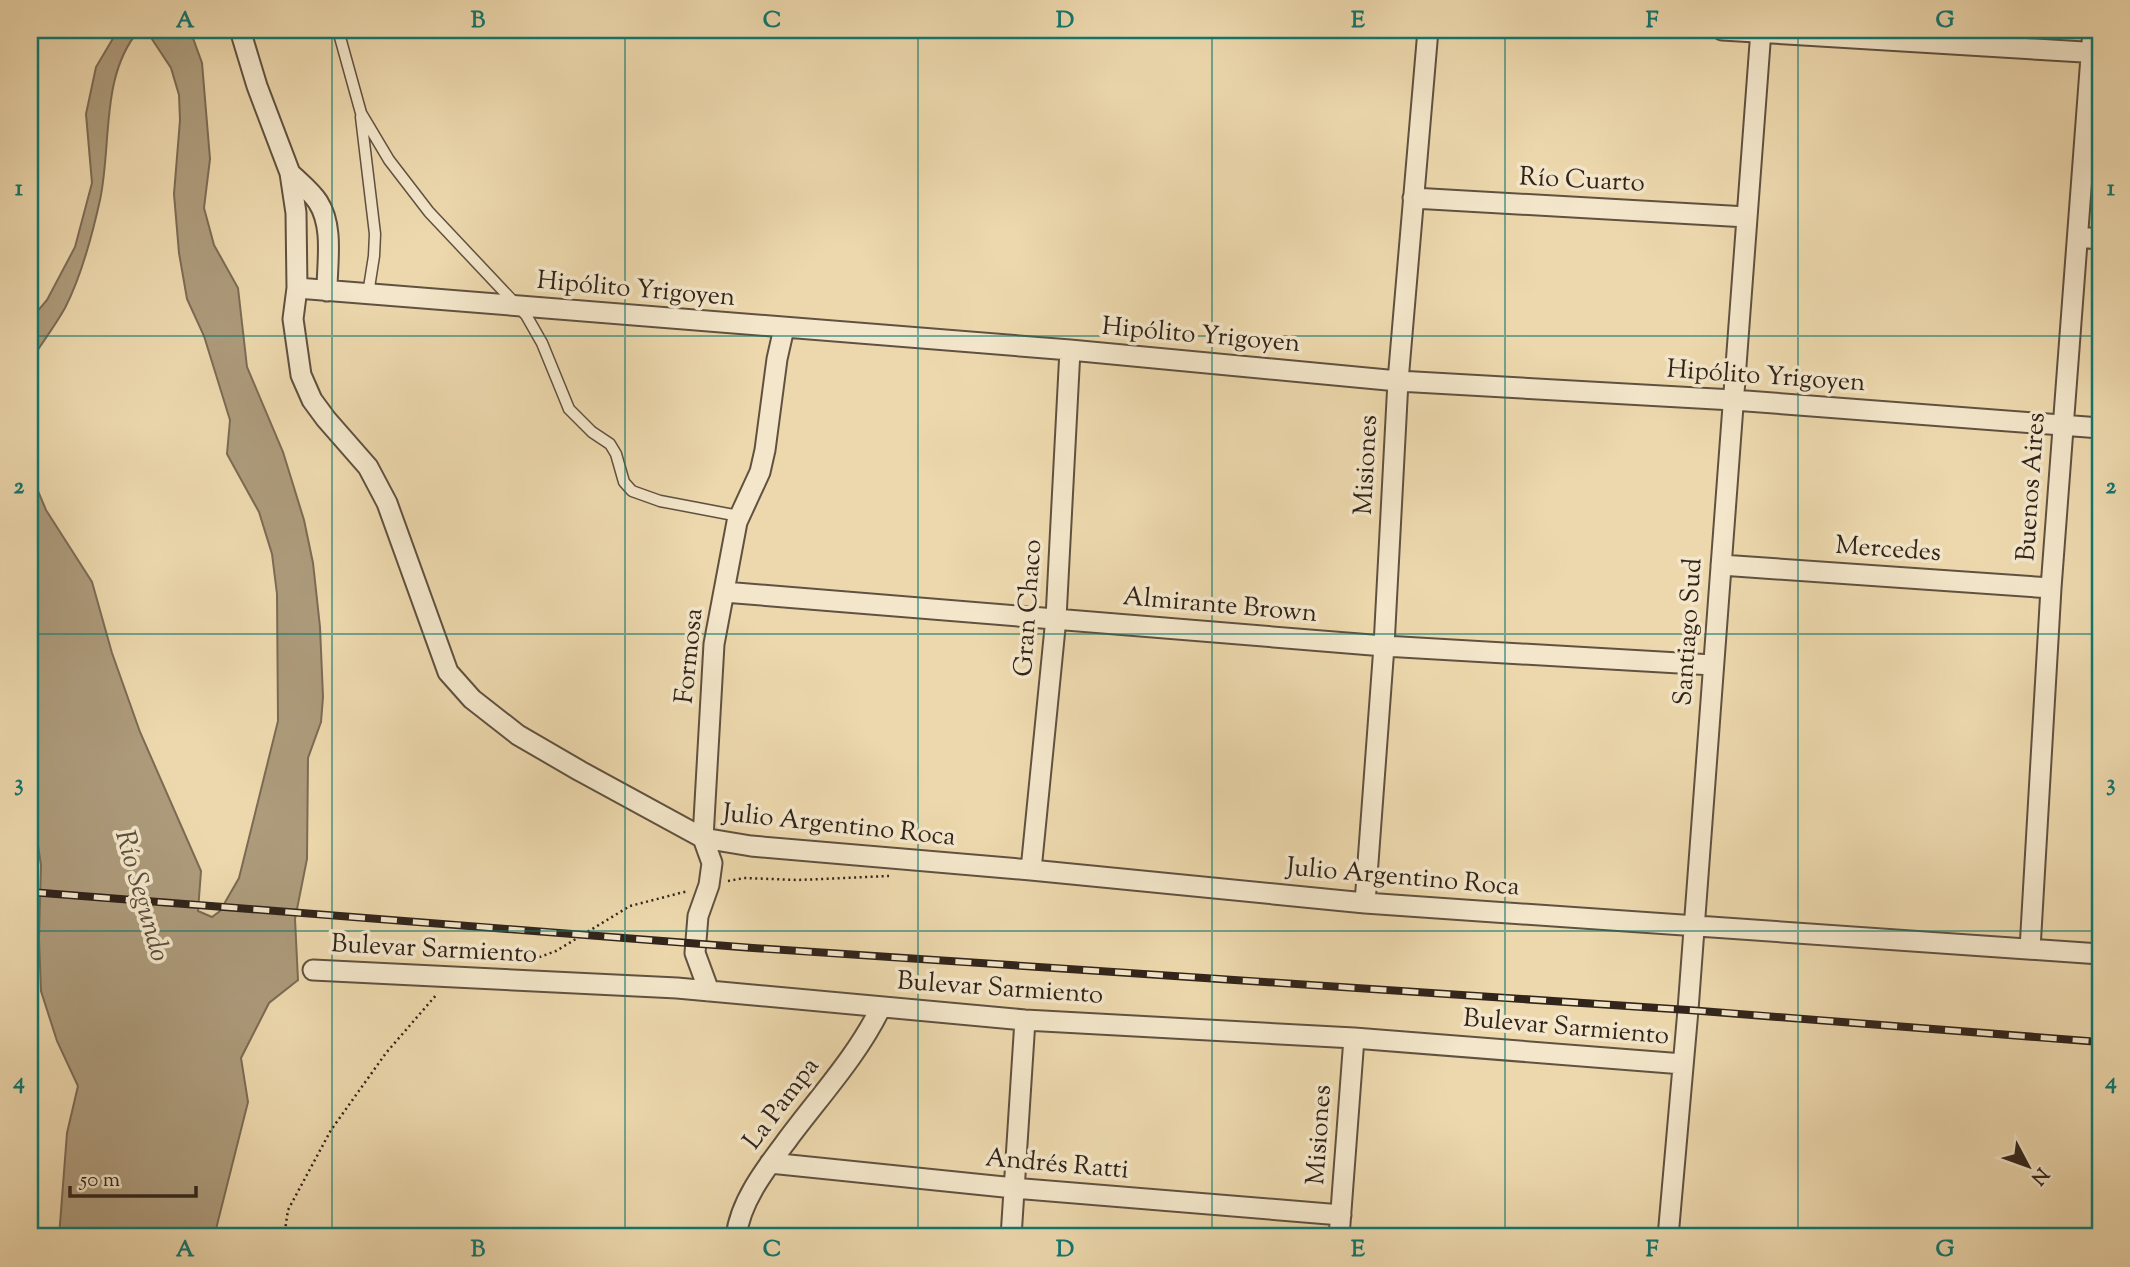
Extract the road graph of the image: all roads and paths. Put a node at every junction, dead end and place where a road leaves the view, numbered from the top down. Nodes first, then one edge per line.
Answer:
1 (240, 30) edge
2 (338, 30) edge
3 (1428, 30) edge
4 (1722, 30) edge
5 (2093, 30) edge
6 (1761, 31) edge
7 (2096, 52) edge
8 (361, 113) junction
9 (290, 173) junction
10 (1413, 198) junction
11 (1747, 217) junction
12 (2078, 237) junction
13 (2100, 239) edge
14 (297, 288) junction
15 (327, 290) junction
16 (368, 294) junction
17 (519, 306) junction
18 (784, 328) junction
19 (1070, 350) junction
20 (1398, 381) junction
21 (1733, 400) junction
22 (2063, 426) junction
23 (2100, 429) edge
24 (739, 516) junction
25 (1721, 565) junction
26 (2051, 588) junction
27 (724, 593) junction
28 (1056, 618) junction
29 (1384, 646) junction
30 (1713, 665) junction
31 (703, 838) junction
32 (1031, 870) junction
33 (1365, 903) junction
34 (1693, 927) junction
35 (2030, 949) junction
36 (2100, 954) edge
37 (313, 970) dead end
38 (709, 991) junction
39 (881, 1007) junction
40 (1025, 1020) junction
41 (1354, 1038) junction
42 (1683, 1064) junction
43 (770, 1163) junction
44 (1014, 1188) junction
45 (1340, 1215) junction
46 (736, 1237) edge
47 (1011, 1237) edge
48 (1339, 1237) edge
49 (1668, 1237) edge

1 - 9 street
2 - 8 lane
3 - 10 street, Misiones
4 - 6 street
5 - 7 street, Buenos Aires
6 - 7 street
6 - 11 street, Santiago Sud
7 - 12 street, Buenos Aires
8 - 16 lane
8 - 17 lane
9 - 14 street
9 - 15 street
10 - 11 street, Río Cuarto
10 - 20 street, Misiones
11 - 21 street, Santiago Sud
12 - 13 street
12 - 22 street, Buenos Aires
14 - 15 street, Hipólito Yrigoyen
14 - 31 street
15 - 16 street, Hipólito Yrigoyen
16 - 17 street, Hipólito Yrigoyen
17 - 18 street, Hipólito Yrigoyen
17 - 24 lane
18 - 19 street, Hipólito Yrigoyen
18 - 24 street, Formosa
19 - 20 street, Hipólito Yrigoyen
19 - 28 street, Gran Chaco
20 - 21 street, Hipólito Yrigoyen
20 - 29 street, Misiones
21 - 22 street, Hipólito Yrigoyen
21 - 25 street, Santiago Sud
22 - 23 street, Hipólito Yrigoyen
22 - 26 street, Buenos Aires
24 - 27 street, Formosa
25 - 26 street, Mercedes
25 - 30 street, Santiago Sud
26 - 35 street, Buenos Aires
27 - 28 street, Almirante Brown
27 - 31 street, Formosa
28 - 29 street, Almirante Brown
28 - 32 street, Gran Chaco
29 - 30 street, Almirante Brown
29 - 33 street, Misiones
30 - 34 street, Santiago Sud
31 - 32 street, Julio Argentino Roca
31 - 38 street, Formosa
32 - 33 street, Julio Argentino Roca
33 - 34 street, Julio Argentino Roca
34 - 35 street, Julio Argentino Roca
34 - 42 street, Santiago Sud
35 - 36 street, Julio Argentino Roca
37 - 38 street, Bulevar Sarmiento
38 - 39 street, Bulevar Sarmiento
39 - 40 street, Bulevar Sarmiento
39 - 43 street, La Pampa
40 - 41 street, Bulevar Sarmiento
40 - 44 street
41 - 42 street, Bulevar Sarmiento
41 - 45 street, Misiones
42 - 49 street, Santiago Sud
43 - 44 street, Andrés Ratti
43 - 46 street, La Pampa
44 - 45 street, Andrés Ratti
44 - 47 street
45 - 48 street, Misiones

